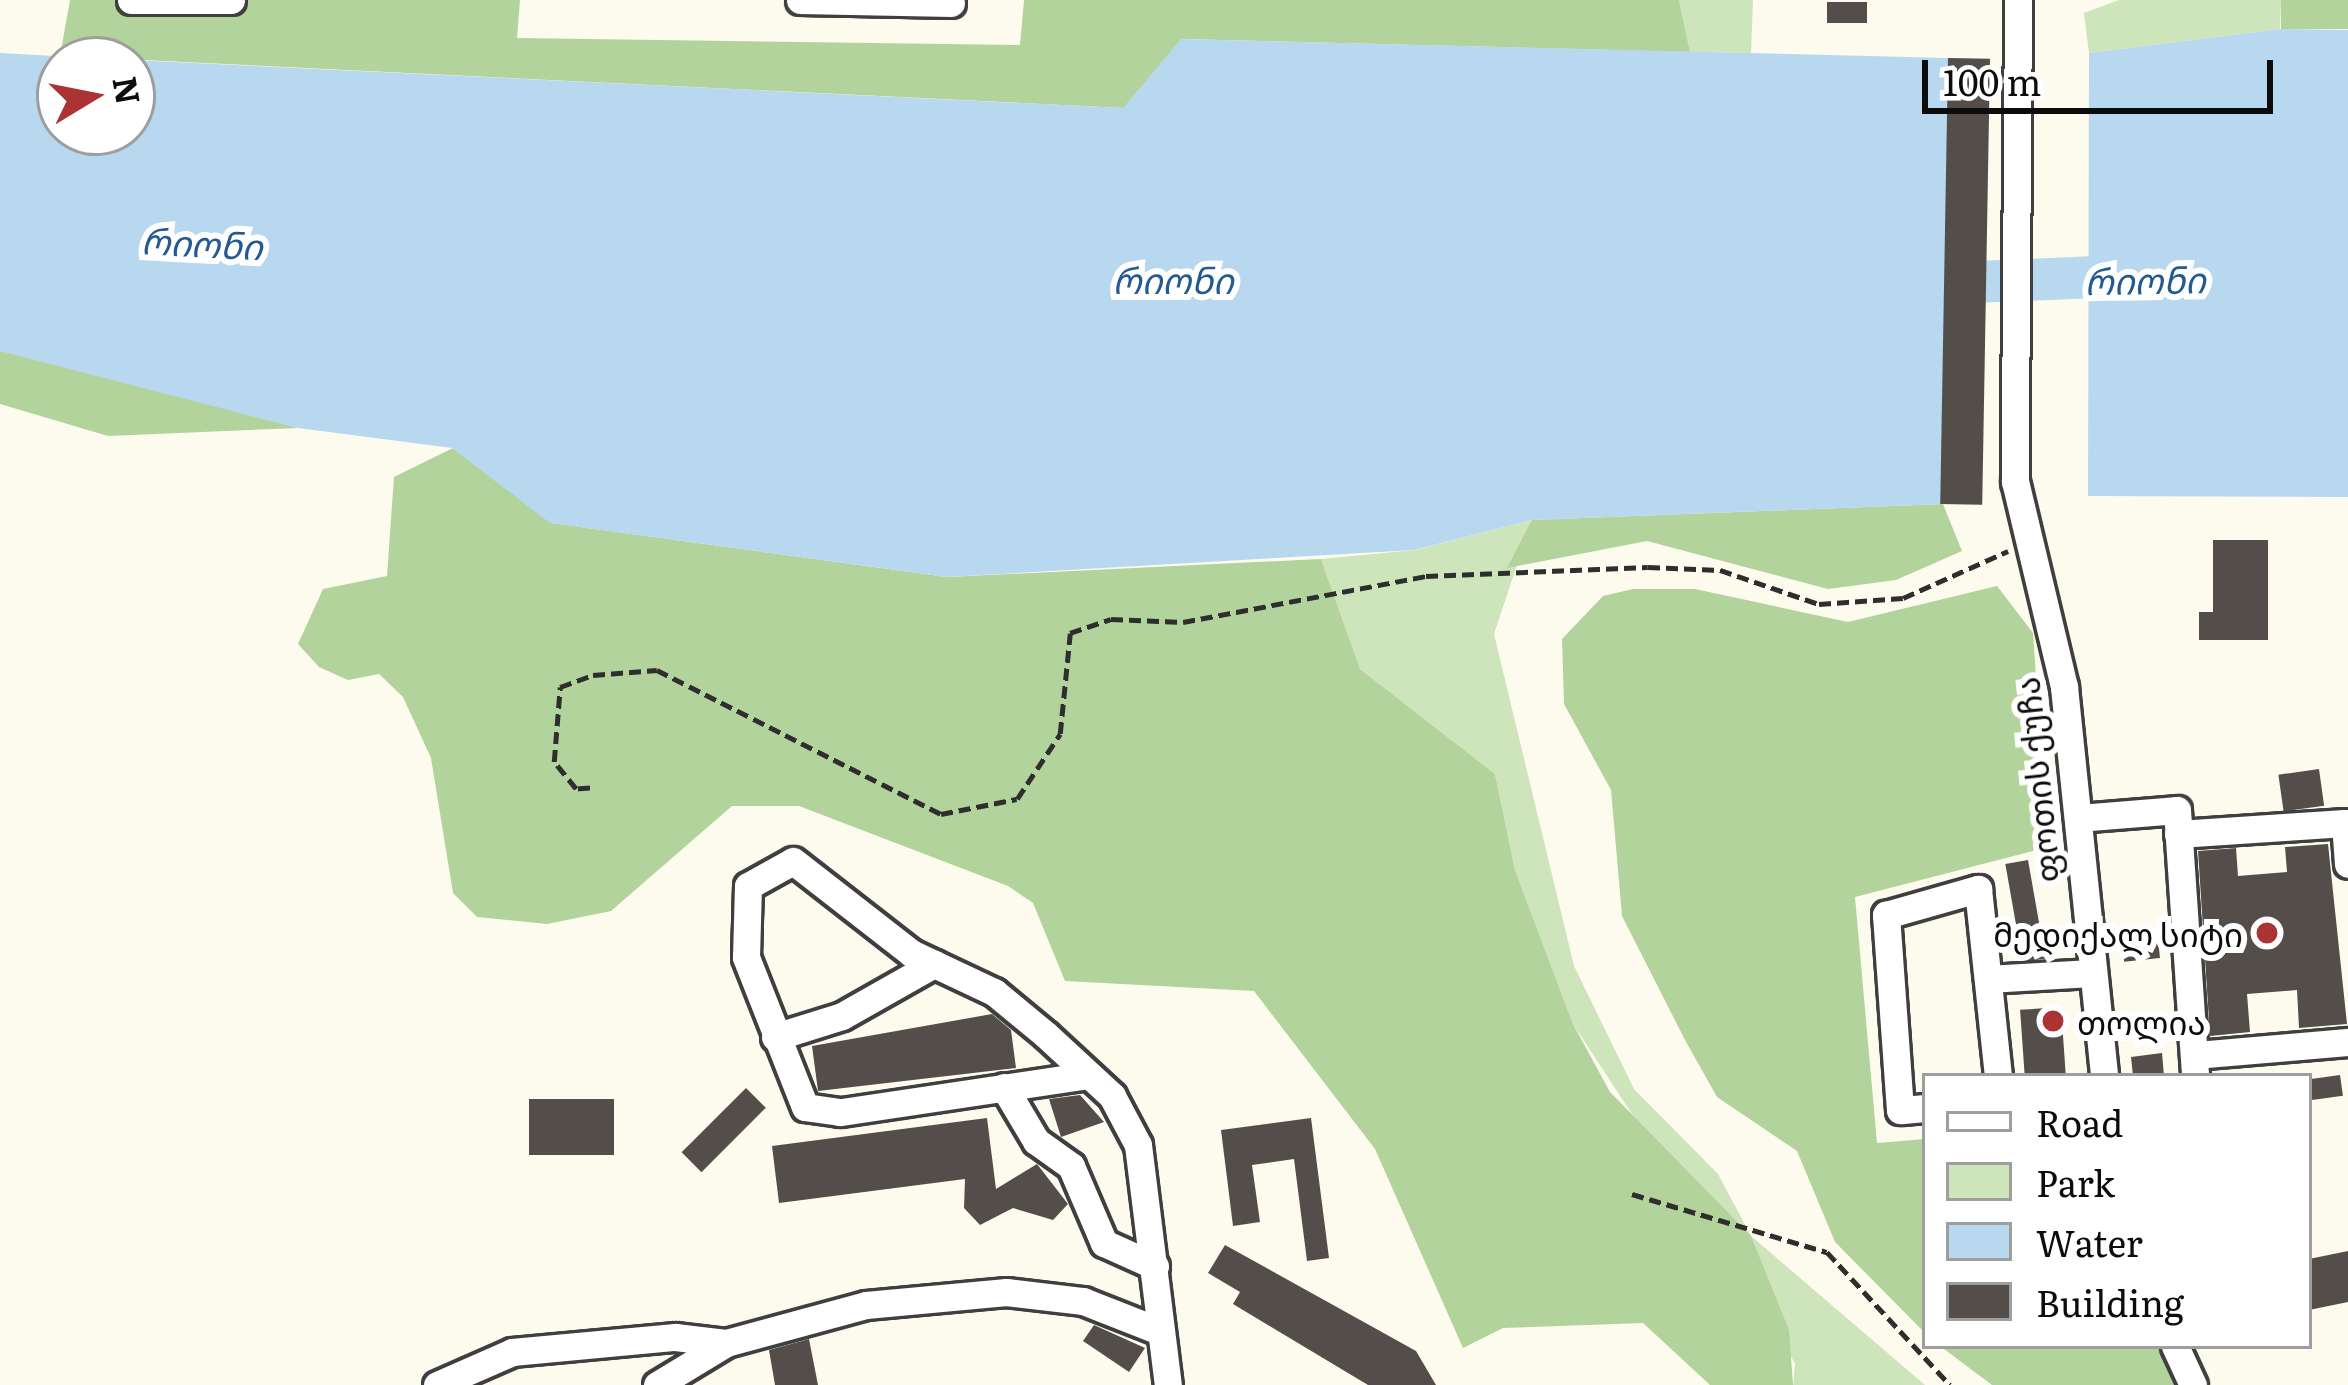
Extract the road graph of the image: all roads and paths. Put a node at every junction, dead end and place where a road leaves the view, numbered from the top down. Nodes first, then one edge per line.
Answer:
1 (131, 0) edge
2 (231, 0) edge
3 (800, 0) edge
4 (2018, 0) edge
5 (951, 3) dead end
6 (2027, 528) junction
7 (590, 788) dead end
8 (2078, 818) junction
9 (2178, 834) junction
10 (2348, 864) edge
11 (934, 964) junction
12 (2091, 973) junction
13 (1988, 979) junction
14 (776, 1037) junction
15 (2348, 1042) edge
16 (2196, 1066) edge
17 (1997, 1073) edge
18 (2104, 1073) edge
19 (1089, 1075) junction
20 (1004, 1088) junction
21 (1922, 1108) edge
22 (1632, 1194) dead end
23 (1155, 1266) junction
24 (1159, 1331) junction
25 (726, 1343) junction
26 (2176, 1349) edge
27 (437, 1385) edge
28 (657, 1385) edge
29 (1168, 1385) edge
30 (1949, 1385) edge
31 (2193, 1385) edge

1 - 2 street
3 - 5 street
4 - 6 street, ფოთის ქუჩა
6 - 7 path
6 - 8 street, ფოთის ქუჩა
8 - 9 street
8 - 12 street, ფოთის ქუჩა
9 - 10 street
9 - 16 street
11 - 14 street
11 - 14 street
11 - 19 street
12 - 13 street
12 - 18 street, ფოთის ქუჩა
13 - 17 street
13 - 21 street
14 - 20 street
15 - 16 street
19 - 20 street
19 - 23 street
20 - 23 street
22 - 30 path
23 - 24 street
24 - 25 street
24 - 29 street
25 - 27 street
25 - 28 street
26 - 31 street

